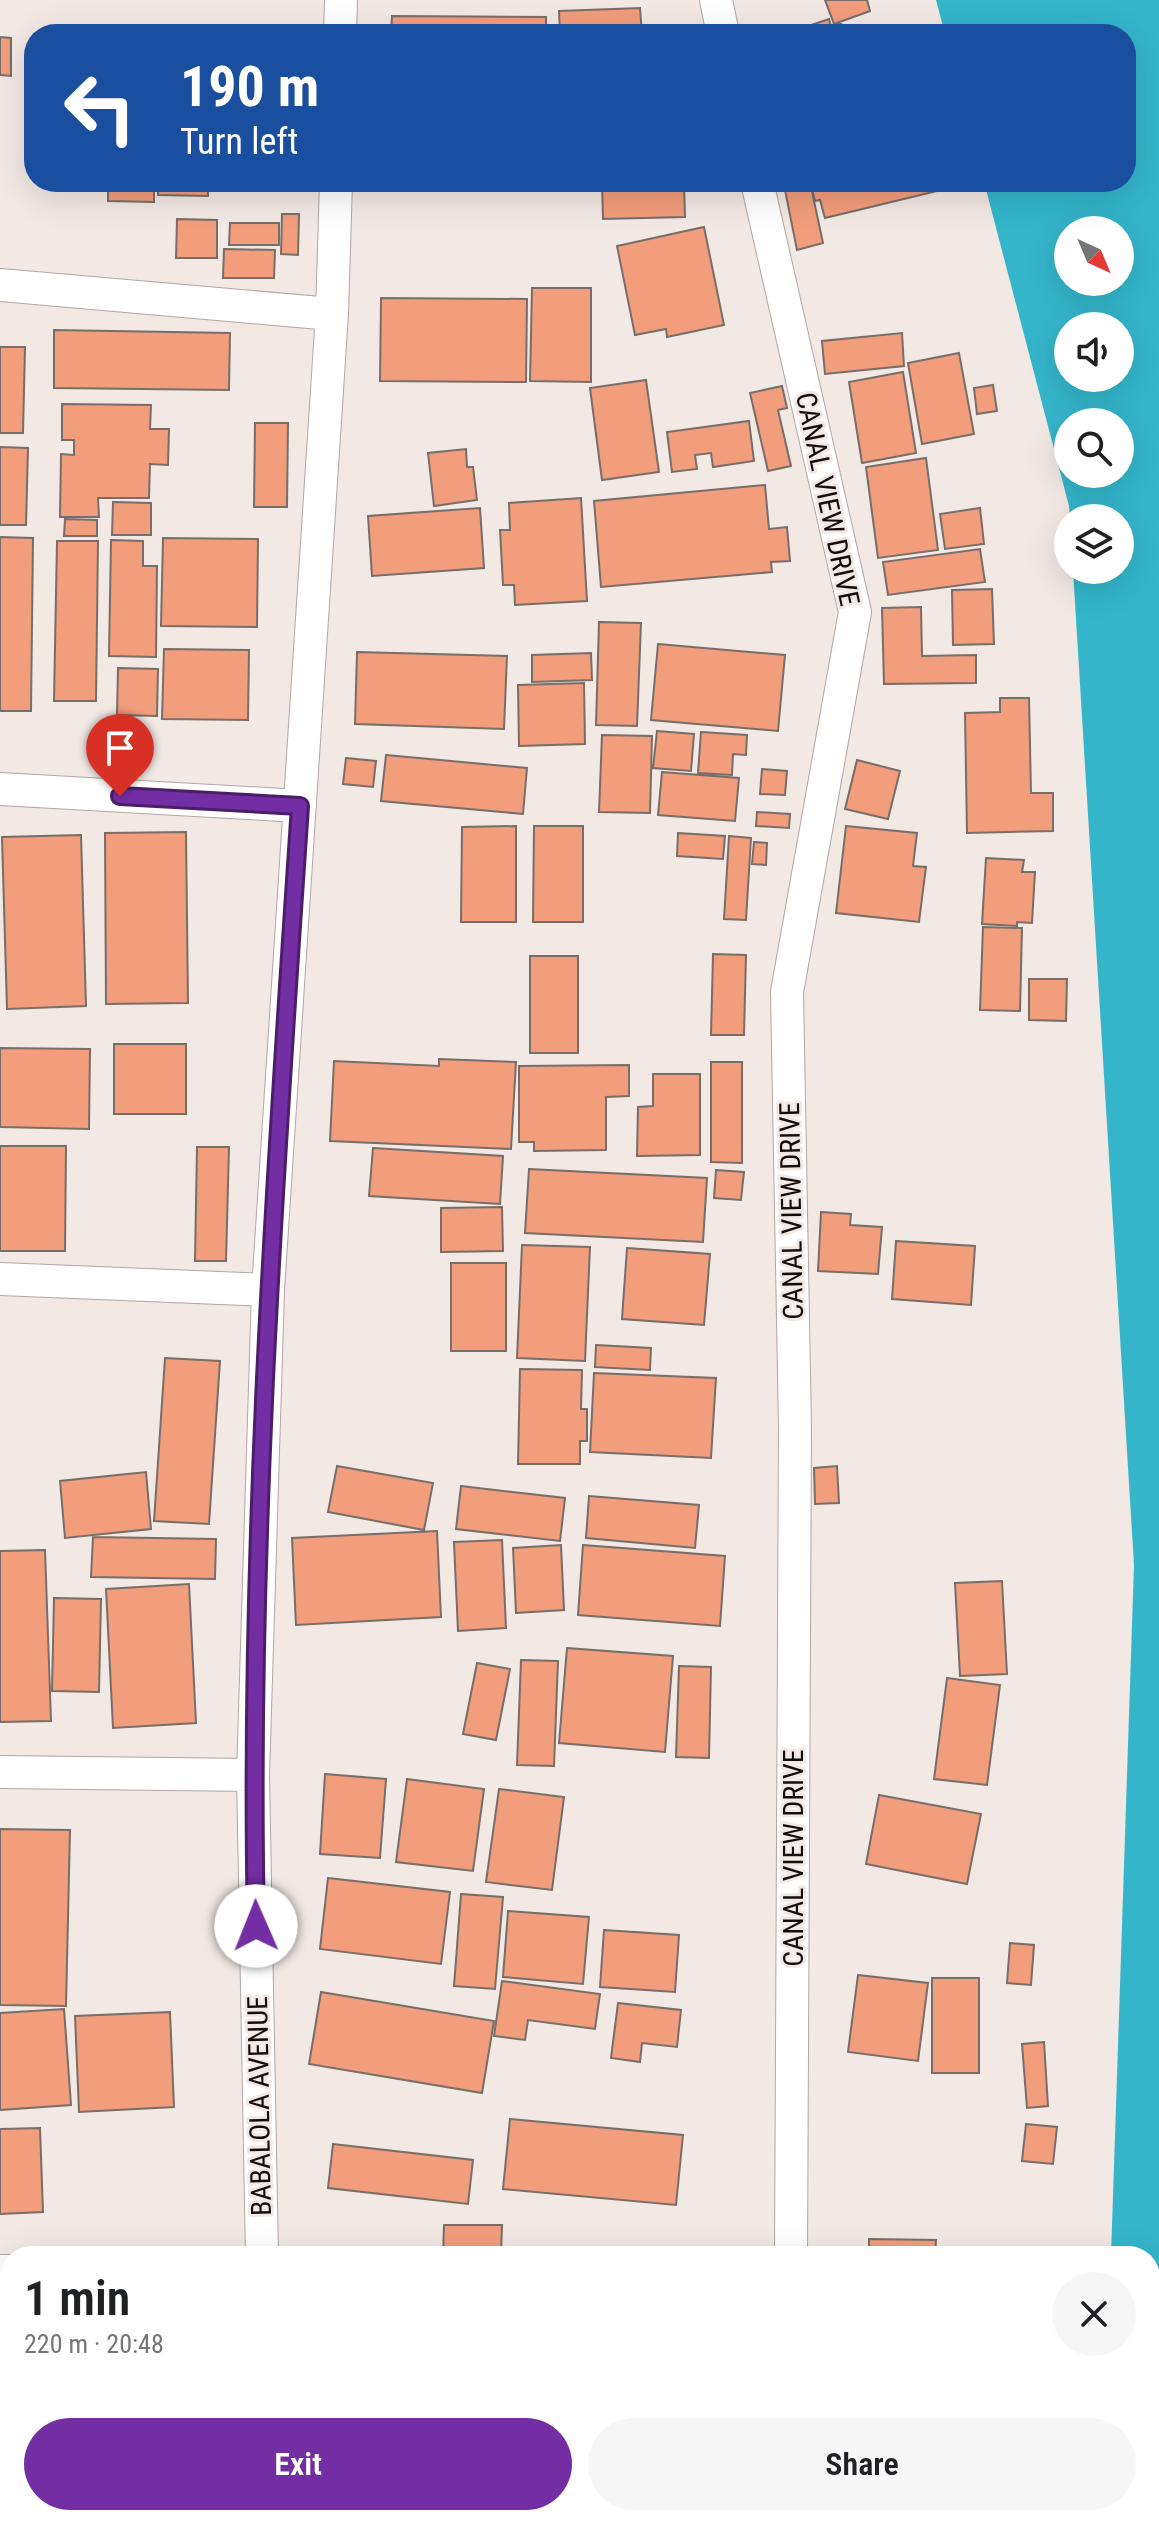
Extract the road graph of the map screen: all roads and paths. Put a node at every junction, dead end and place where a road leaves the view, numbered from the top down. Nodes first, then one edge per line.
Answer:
1 (341, 0) edge
2 (716, 0) edge
3 (340, 24) edge
4 (721, 24) edge
5 (336, 192) edge
6 (759, 192) edge
7 (0, 285) edge
8 (332, 314) junction
9 (0, 789) edge
10 (300, 806) junction
11 (0, 1279) edge
12 (268, 1290) junction
13 (0, 1772) edge
14 (253, 1775) junction
15 (262, 2246) edge
16 (791, 2246) edge

1 - 3 street
2 - 4 street
5 - 8 street, BABALOLA AVENUE
6 - 16 street, CANAL VIEW DRIVE
7 - 8 street
8 - 10 street, BABALOLA AVENUE
9 - 10 street
10 - 12 street, BABALOLA AVENUE
11 - 12 street
12 - 14 street, BABALOLA AVENUE
13 - 14 street
14 - 15 street, BABALOLA AVENUE

